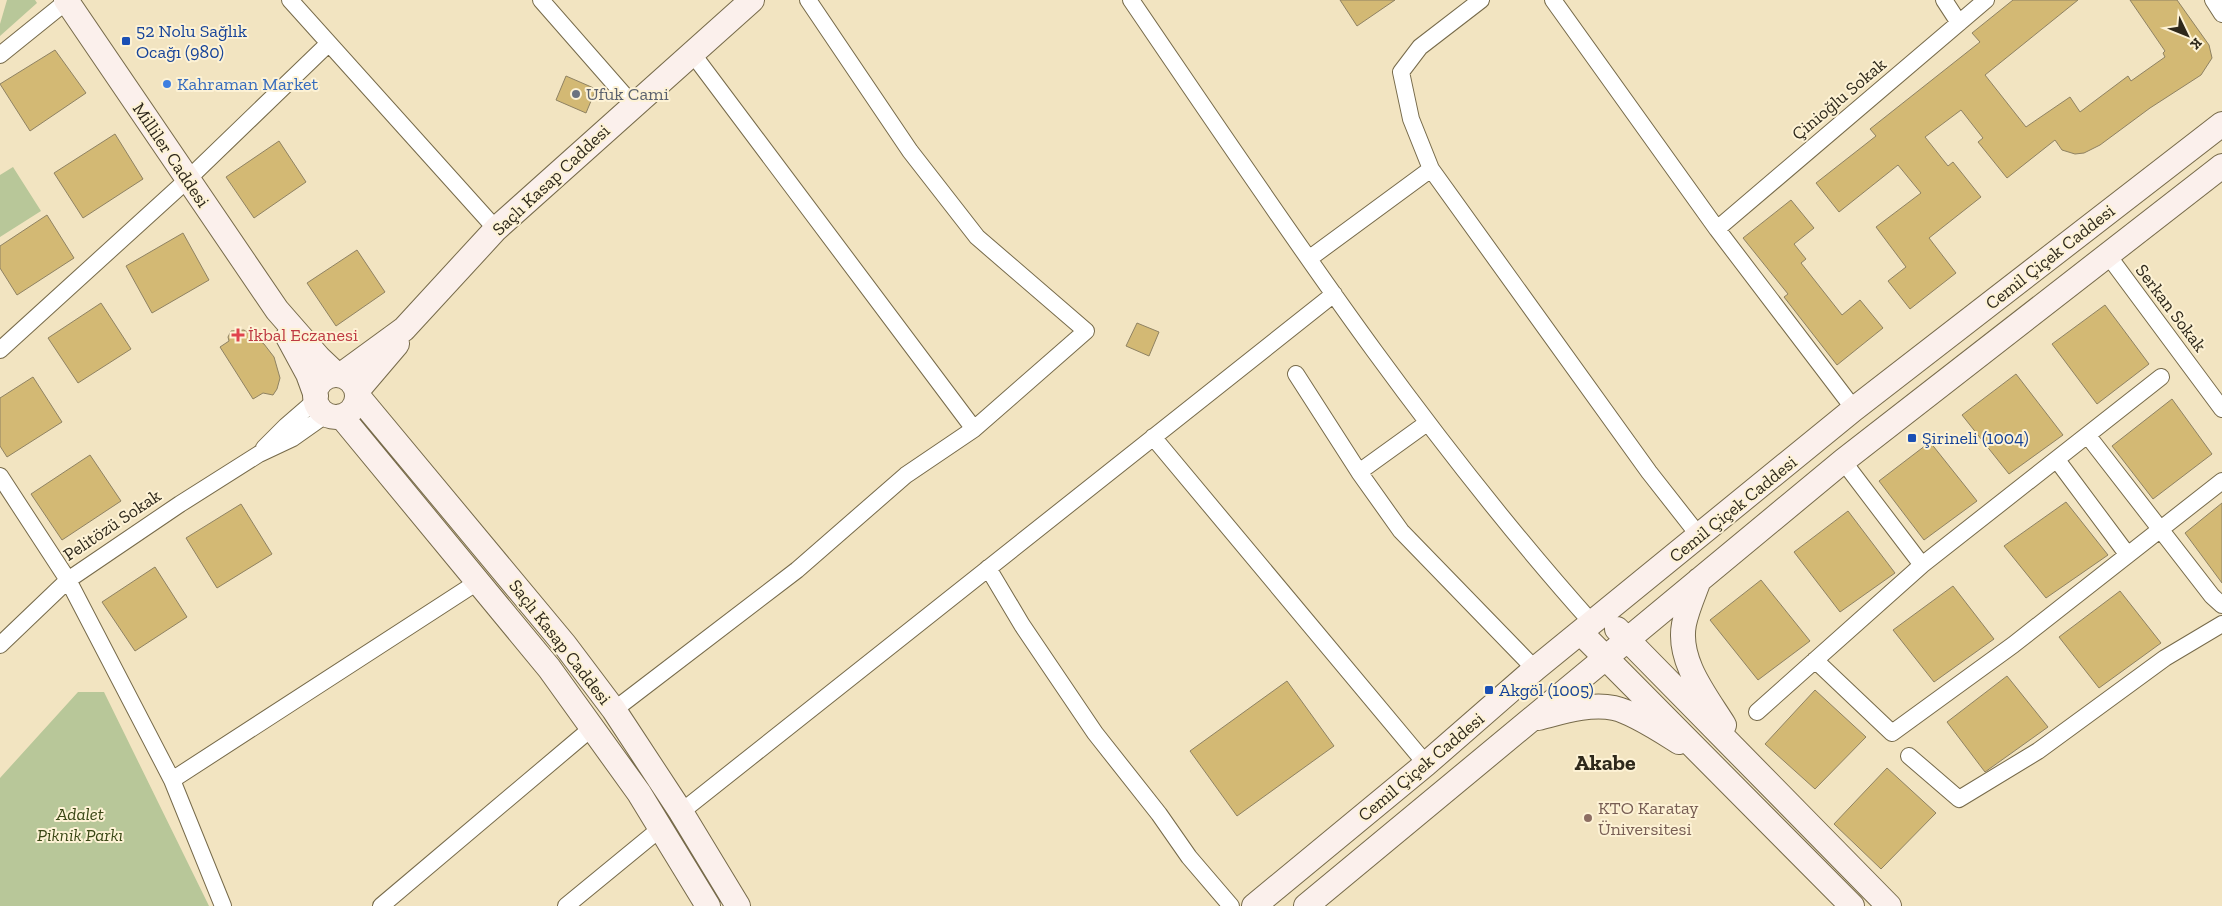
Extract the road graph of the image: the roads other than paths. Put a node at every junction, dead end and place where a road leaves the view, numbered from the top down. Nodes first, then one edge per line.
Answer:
1 (66, 0) edge
2 (290, 0) edge
3 (541, 0) edge
4 (752, 0) edge
5 (808, 0) edge
6 (1131, 0) edge
7 (1481, 0) edge
8 (1553, 0) edge
9 (1944, 0) edge
10 (1986, 0) edge
11 (2214, 0) edge
12 (2222, 14) edge
13 (1959, 23) junction
14 (328, 44) junction
15 (692, 53) junction
16 (0, 55) edge
17 (633, 105) junction
18 (2222, 124) edge
19 (2222, 166) edge
20 (1431, 169) junction
21 (187, 180) junction
22 (496, 229) junction
23 (1717, 229) junction
24 (2107, 254) junction
25 (1310, 258) junction
26 (1334, 294) junction
27 (277, 310) junction
28 (0, 350) edge
29 (1296, 374) dead end
30 (2161, 377) dead end
31 (348, 384) junction
32 (325, 406) junction
33 (1854, 409) junction
34 (2222, 409) edge
35 (1427, 424) junction
36 (974, 429) junction
37 (2088, 436) junction
38 (1153, 437) junction
39 (2057, 460) junction
40 (1842, 461) junction
41 (1359, 472) junction
42 (0, 476) edge
43 (2222, 481) edge
44 (2160, 529) junction
45 (1700, 537) junction
46 (2127, 554) junction
47 (1922, 565) junction
48 (988, 568) junction
49 (68, 580) junction
50 (1698, 580) junction
51 (479, 581) junction
52 (2222, 605) edge
53 (1593, 624) junction
54 (2222, 624) edge
55 (1626, 640) junction
56 (0, 645) edge
57 (1608, 658) junction
58 (1815, 660) junction
59 (1535, 669) junction
60 (614, 710) junction
61 (1757, 712) dead end
62 (1534, 718) junction
63 (593, 728) junction
64 (1910, 756) dead end
65 (1746, 761) junction
66 (1426, 764) junction
67 (1714, 765) junction
68 (172, 780) junction
69 (681, 812) junction
70 (661, 828) junction
71 (1358, 861) junction
72 (223, 906) edge
73 (381, 906) edge
74 (566, 906) edge
75 (708, 906) edge
76 (738, 906) edge
77 (1231, 906) edge
78 (1254, 906) edge
79 (1306, 906) edge
80 (1329, 906) edge
81 (1852, 906) edge
82 (1889, 906) edge

1 - 16 street
1 - 21 street, Milliler Caddesi
2 - 14 street
3 - 17 street
4 - 15 street, Saçlı Kasap Caddesi
5 - 36 street
6 - 25 street
7 - 20 street
8 - 23 street
9 - 13 street
10 - 13 street, Çinioğlu Sokak
11 - 12 street
13 - 23 street, Çinioğlu Sokak
14 - 21 street
14 - 22 street
15 - 17 street, Saçlı Kasap Caddesi
15 - 36 street
17 - 22 street, Saçlı Kasap Caddesi
18 - 33 street, Cemil Çiçek Caddesi
19 - 24 street, Cemil Çiçek Caddesi
20 - 25 street
20 - 45 street
21 - 27 street, Milliler Caddesi
21 - 28 street
22 - 31 street, Saçlı Kasap Caddesi
23 - 33 street
24 - 34 street, Serkan Sokak
24 - 40 street, Cemil Çiçek Caddesi
25 - 26 street
26 - 35 street
26 - 38 street
27 - 31 street, Milliler Caddesi
27 - 32 street, Milliler Caddesi
29 - 41 street
30 - 37 street
31 - 32 street
31 - 32 street
31 - 60 street, Saçlı Kasap Caddesi
32 - 49 street, Pelitözü Sokak
32 - 51 street, Saçlı Kasap Caddesi
33 - 45 street, Cemil Çiçek Caddesi
35 - 41 street
35 - 53 street
36 - 60 street
37 - 39 street
37 - 44 street
38 - 48 street
38 - 66 street
39 - 46 street
39 - 47 street
40 - 47 street
40 - 50 street, Cemil Çiçek Caddesi
41 - 59 street
42 - 49 street
43 - 44 street
44 - 46 street
44 - 52 street
45 - 53 street, Cemil Çiçek Caddesi
46 - 58 street
47 - 58 street
48 - 69 street
48 - 77 street
49 - 56 street, Pelitözü Sokak
49 - 68 street
50 - 55 street, Cemil Çiçek Caddesi
50 - 65 street
51 - 63 street, Saçlı Kasap Caddesi
51 - 68 street
53 - 55 street
53 - 57 street
53 - 59 street, Cemil Çiçek Caddesi
54 - 64 street
55 - 57 street, Cemil Çiçek Caddesi
55 - 65 street
57 - 62 street, Cemil Çiçek Caddesi
57 - 67 street
58 - 61 street
59 - 66 street, Cemil Çiçek Caddesi
60 - 69 street, Saçlı Kasap Caddesi
62 - 67 street
62 - 71 street, Cemil Çiçek Caddesi
63 - 70 street, Saçlı Kasap Caddesi
63 - 73 street
65 - 82 street
66 - 78 street, Cemil Çiçek Caddesi
67 - 81 street
68 - 72 street
69 - 76 street, Saçlı Kasap Caddesi
70 - 74 street
70 - 75 street, Saçlı Kasap Caddesi
71 - 79 street, Cemil Çiçek Caddesi
71 - 80 street

